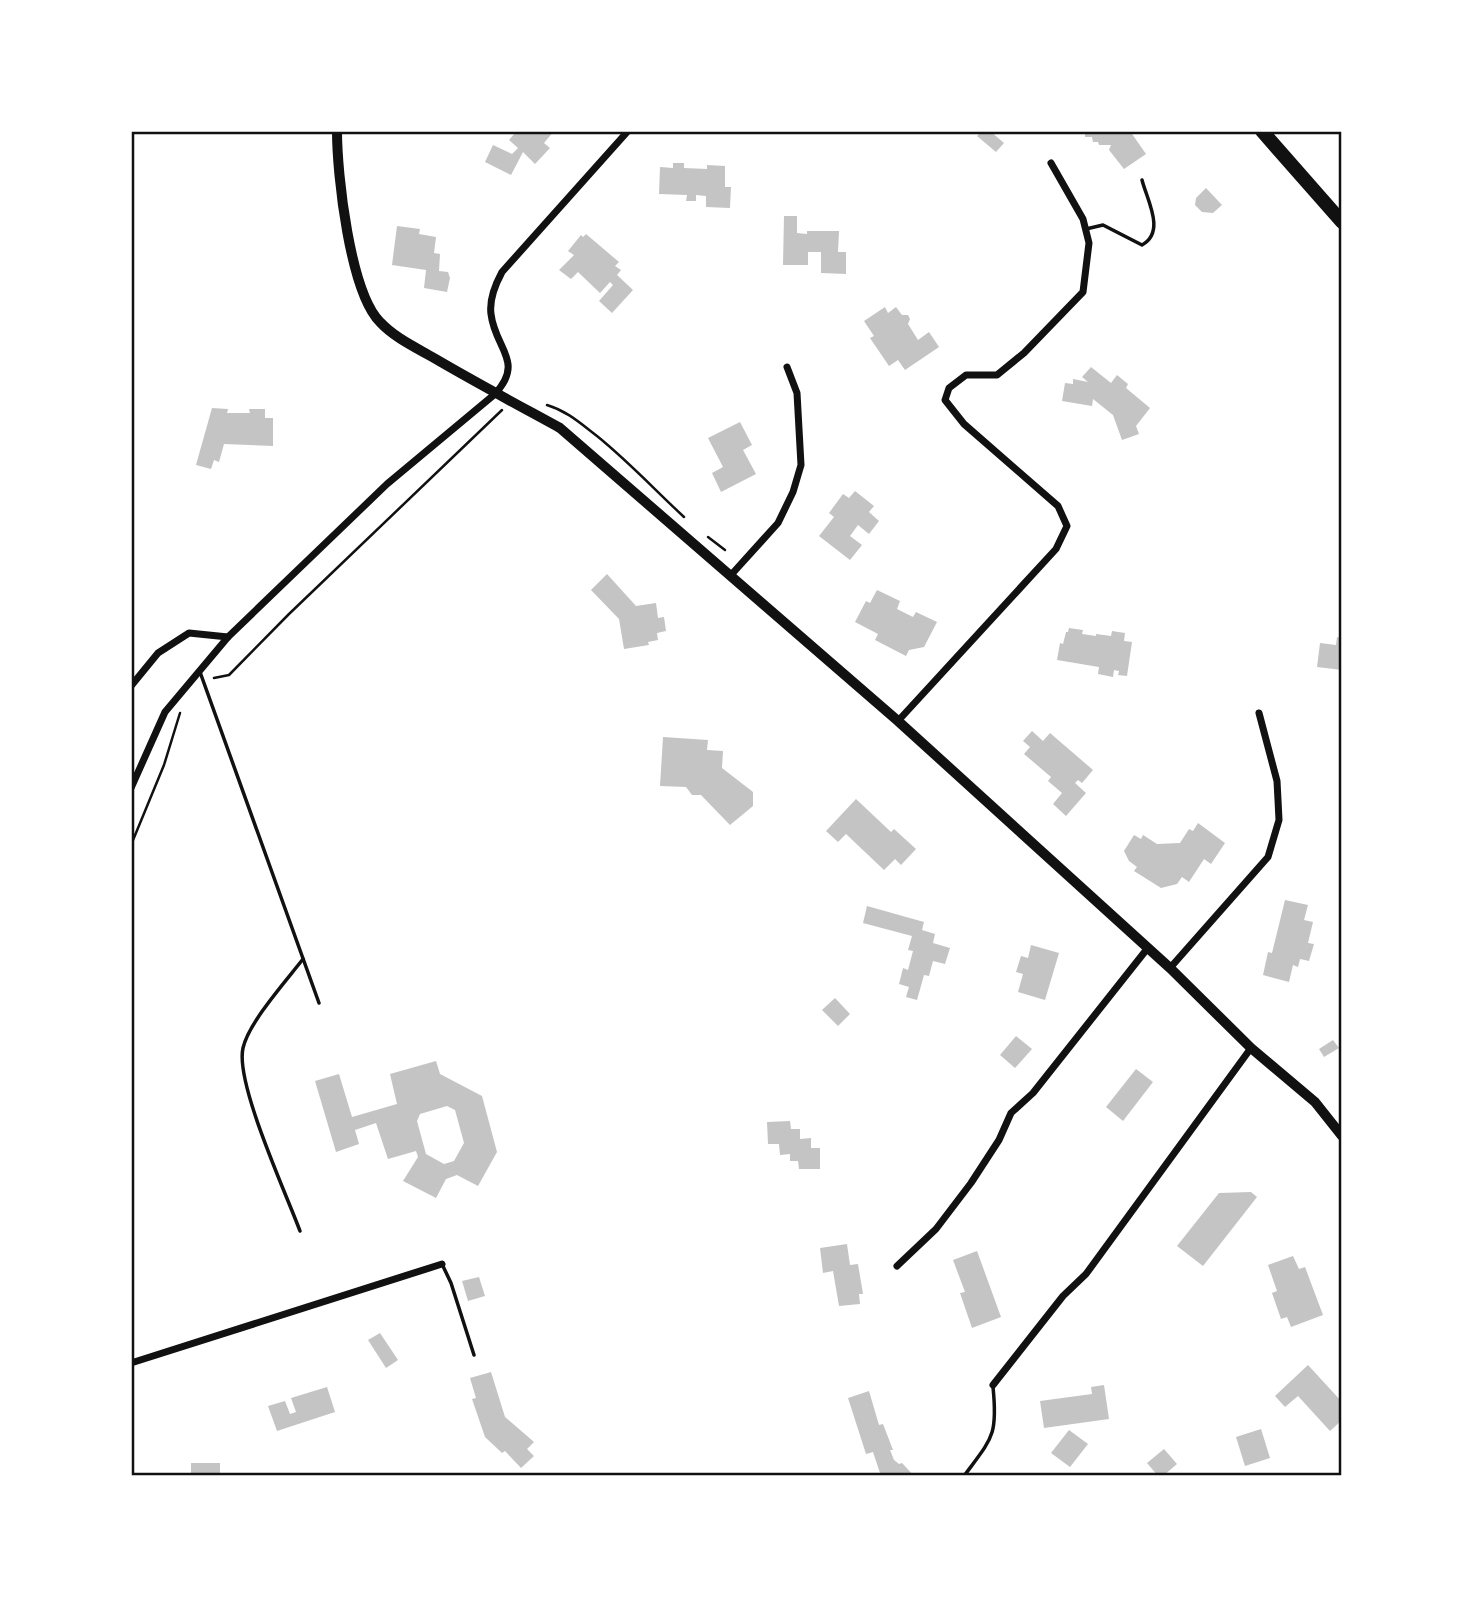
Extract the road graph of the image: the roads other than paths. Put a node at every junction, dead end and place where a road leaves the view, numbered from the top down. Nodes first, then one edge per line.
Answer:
1 (337, 131) edge
2 (628, 131) edge
3 (1262, 131) edge
4 (1051, 163) dead end
5 (1142, 180) dead end
6 (1342, 222) edge
7 (1086, 229) junction
8 (787, 367) dead end
9 (495, 394) junction
10 (731, 575) junction
11 (228, 637) junction
12 (202, 676) junction
13 (131, 685) edge
14 (1259, 713) dead end
15 (898, 721) junction
16 (131, 788) edge
17 (1147, 949) junction
18 (303, 959) junction
19 (1170, 968) junction
20 (319, 1003) dead end
21 (1251, 1048) junction
22 (1342, 1136) edge
23 (300, 1231) dead end
24 (442, 1264) joint
25 (897, 1266) dead end
26 (474, 1355) dead end
27 (131, 1363) edge
28 (993, 1385) joint
29 (964, 1476) edge

1 - 9 street
2 - 9 street
3 - 6 highway
4 - 7 street
5 - 7 lane
7 - 15 street
8 - 10 street
9 - 10 street
9 - 11 street
10 - 15 street
11 - 12 street
11 - 13 street
12 - 16 street
12 - 18 lane
14 - 19 street
15 - 17 street
17 - 19 street
17 - 25 street
18 - 20 lane
18 - 23 lane
19 - 21 street
21 - 22 street
21 - 28 street
24 - 26 lane
24 - 27 street
28 - 29 lane

